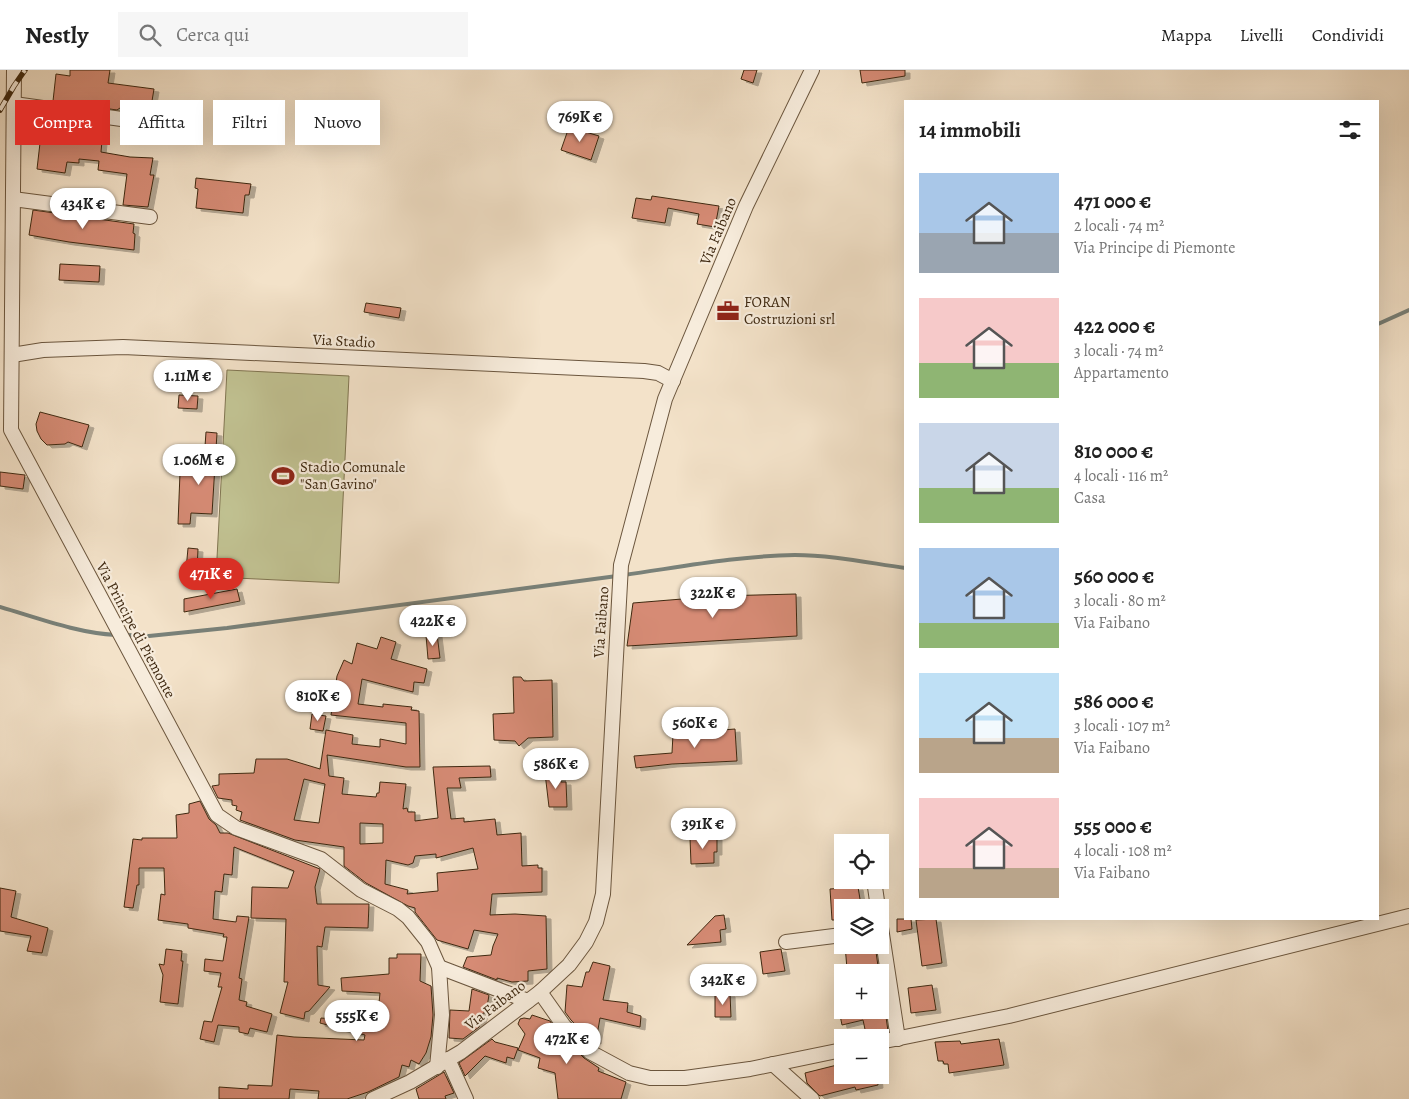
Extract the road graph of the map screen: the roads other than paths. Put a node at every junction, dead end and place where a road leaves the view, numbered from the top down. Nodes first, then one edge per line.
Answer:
1 (14, 70) edge
2 (812, 70) edge
3 (14, 104) junction
4 (120, 119) edge
5 (13, 199) junction
6 (150, 217) dead end
7 (12, 354) junction
8 (673, 381) junction
9 (1409, 916) edge
10 (834, 936) edge
11 (786, 942) dead end
12 (884, 954) edge
13 (439, 967) junction
14 (540, 992) junction
15 (528, 1001) junction
16 (898, 1039) junction
17 (889, 1040) edge
18 (834, 1052) edge
19 (443, 1063) junction
20 (773, 1064) junction
21 (373, 1099) edge
22 (466, 1099) edge
23 (812, 1099) edge

1 - 3 street, Via Principe di Piemonte
2 - 8 street, Via Faibano
3 - 4 street
3 - 5 street, Via Principe di Piemonte
5 - 6 street
5 - 7 street, Via Principe di Piemonte
7 - 8 street, Via Stadio
7 - 13 street, Via Principe di Piemonte
8 - 14 street, Via Faibano
9 - 16 street
10 - 11 street
12 - 16 street
13 - 15 street
13 - 19 street, Via Principe di Piemonte
14 - 15 street, Via Faibano
14 - 20 street
15 - 19 street, Via Faibano
16 - 17 street
18 - 20 street
19 - 21 street, Via Faibano
19 - 22 street
20 - 23 street

